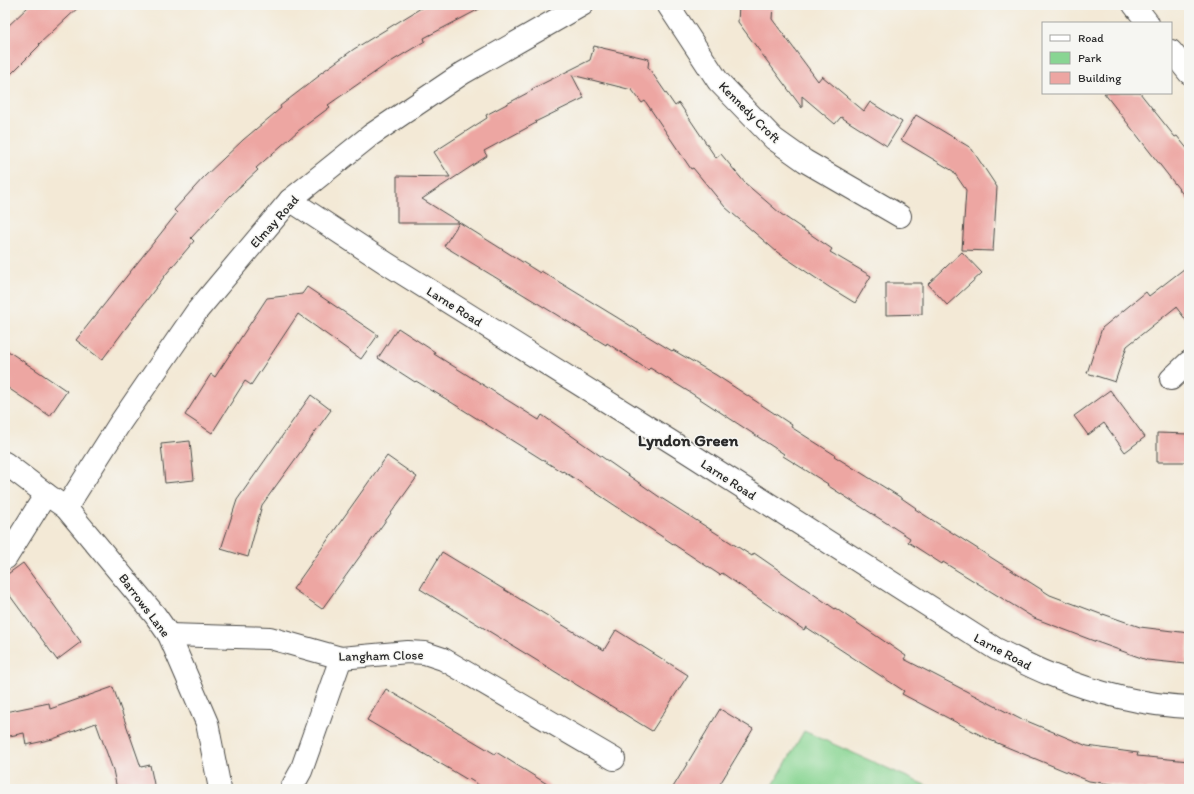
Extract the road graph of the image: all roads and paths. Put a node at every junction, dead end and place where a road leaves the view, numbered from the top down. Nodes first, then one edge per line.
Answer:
1 (582, 5) edge
2 (668, 5) edge
3 (1134, 5) edge
4 (1147, 22) edge
5 (1172, 52) edge
6 (1189, 73) edge
7 (290, 200) junction
8 (900, 216) dead end
9 (1189, 362) edge
10 (1171, 379) dead end
11 (5, 463) edge
12 (46, 494) junction
13 (66, 508) junction
14 (6, 558) dead end
15 (169, 635) junction
16 (341, 658) junction
17 (1189, 707) edge
18 (614, 759) dead end
19 (220, 789) edge
20 (291, 789) edge

1 - 7 street, Elmay Road
2 - 8 street, Kennedy Croft
3 - 4 street
5 - 6 street
7 - 13 street, Elmay Road
7 - 17 street, Larne Road
9 - 10 street
11 - 12 street, Barrows Lane
12 - 13 street, Barrows Lane
12 - 14 street
13 - 15 street, Barrows Lane
15 - 16 street, Langham Close
15 - 19 street, Barrows Lane
16 - 18 street, Langham Close
16 - 20 street

